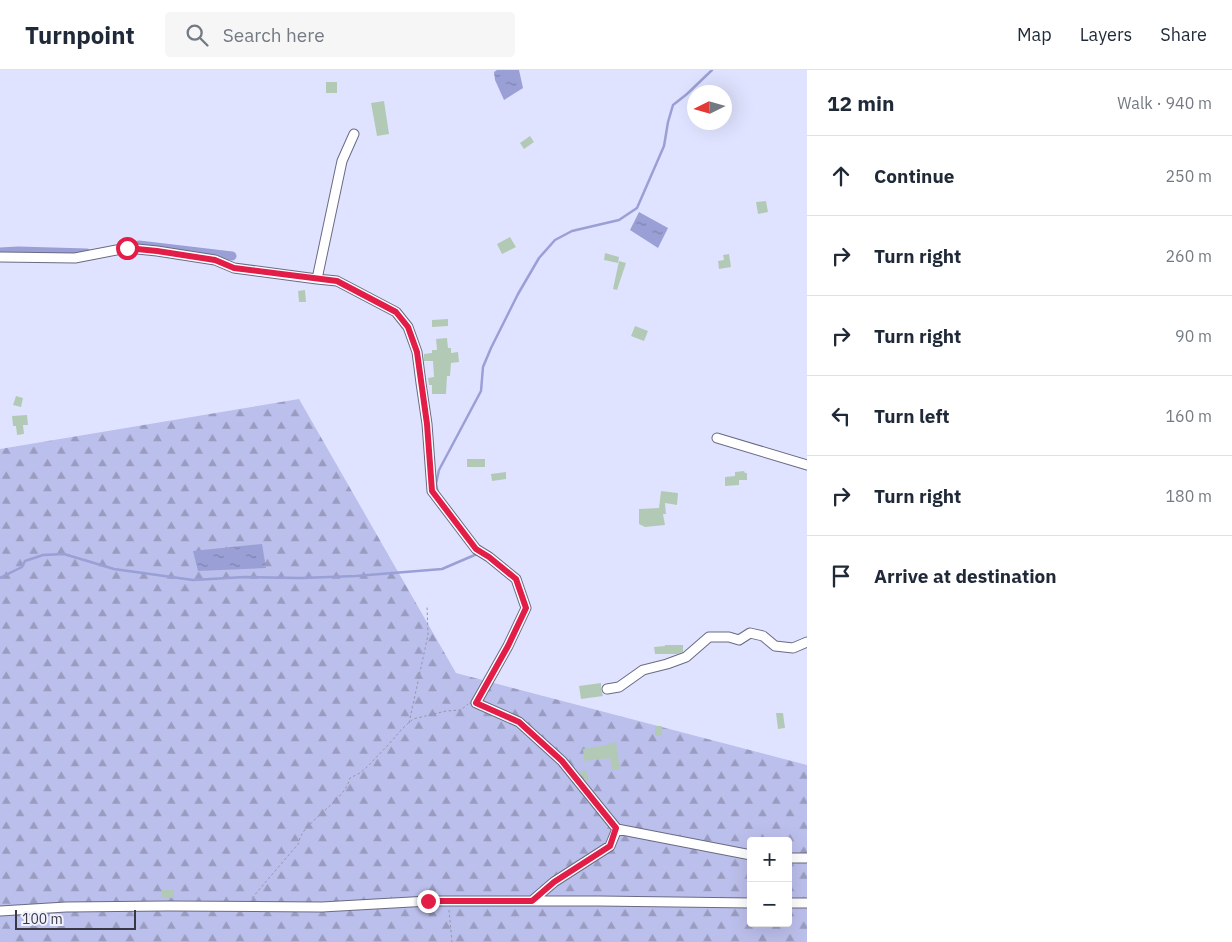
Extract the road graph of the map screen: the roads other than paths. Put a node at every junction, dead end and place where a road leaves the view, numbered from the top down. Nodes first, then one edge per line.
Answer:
1 (354, 134) dead end
2 (0, 257) edge
3 (317, 278) junction
4 (717, 438) dead end
5 (807, 465) edge
6 (807, 642) edge
7 (607, 689) dead end
8 (616, 828) junction
9 (747, 854) edge
10 (792, 858) edge
11 (807, 858) edge
12 (532, 901) junction
13 (792, 903) edge
14 (807, 903) edge
15 (747, 904) edge
16 (0, 911) edge

1 - 3 street
2 - 3 street
3 - 8 street
4 - 5 street
6 - 7 street
8 - 9 street
8 - 12 street
10 - 11 street
12 - 15 street
12 - 16 street
13 - 14 street

